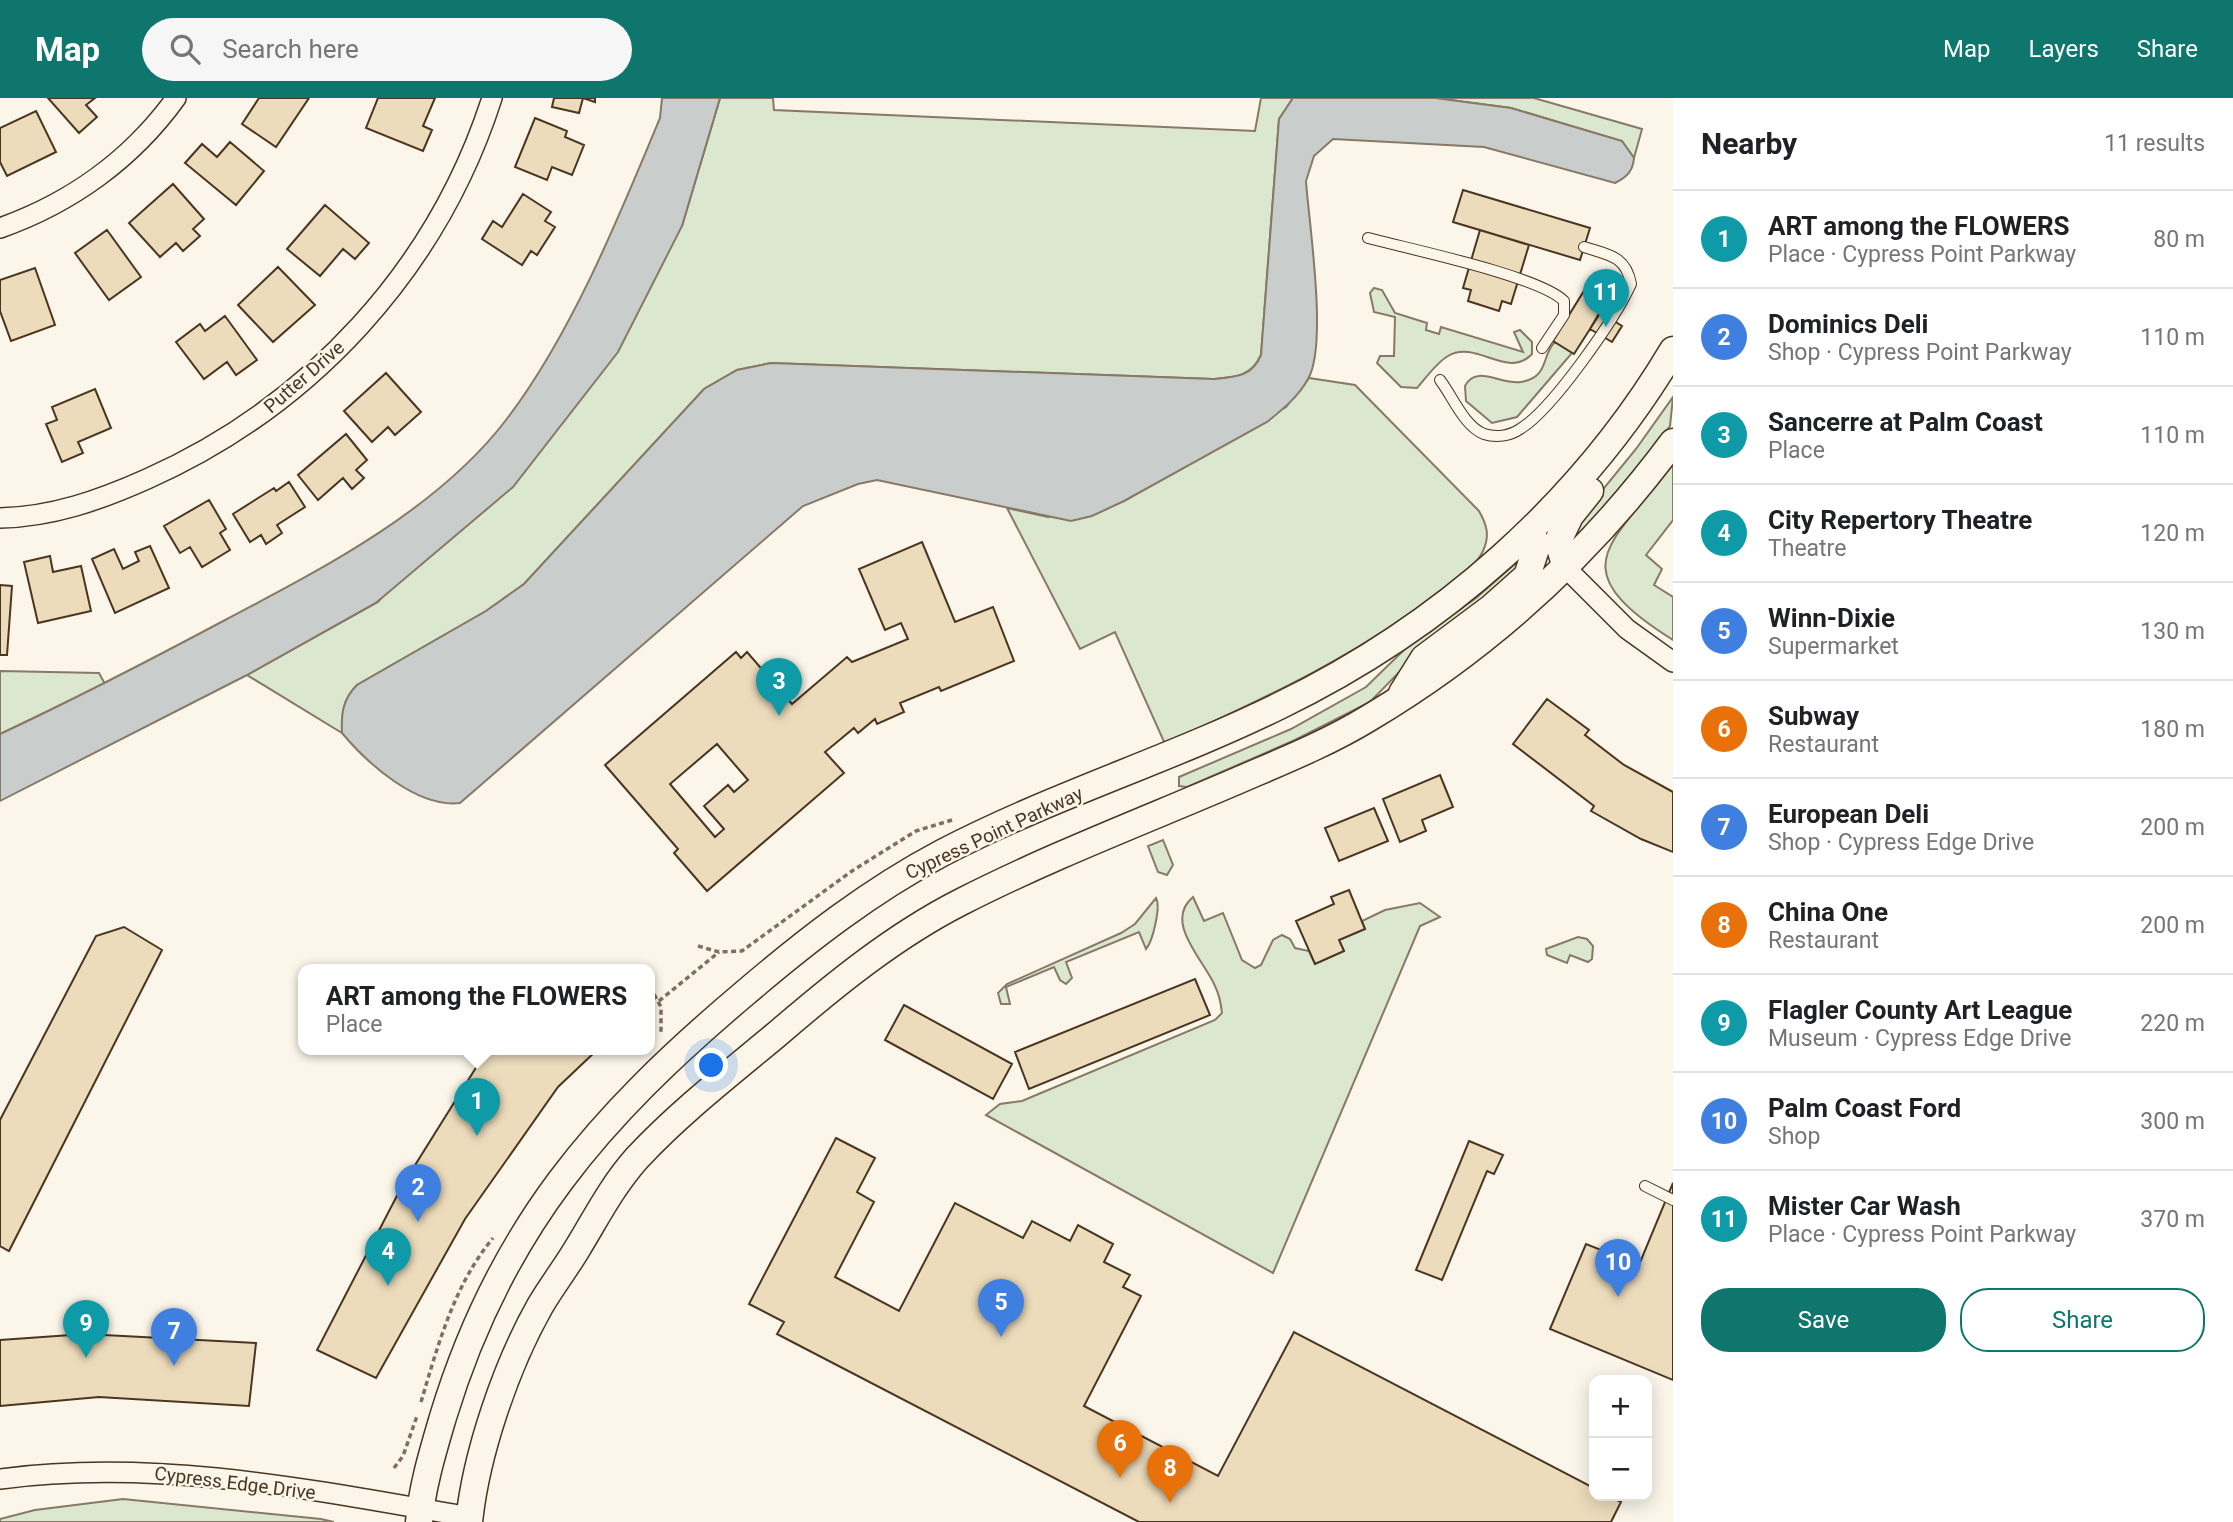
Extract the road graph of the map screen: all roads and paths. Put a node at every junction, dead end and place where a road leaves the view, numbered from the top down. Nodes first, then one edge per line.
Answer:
1 (176, 98) edge
2 (492, 98) edge
3 (0, 228) edge
4 (1368, 238) dead end
5 (1584, 247) dead end
6 (1542, 348) dead end
7 (1673, 350) edge
8 (1440, 380) dead end
9 (1673, 380) edge
10 (1673, 442) edge
11 (0, 518) edge
12 (1532, 529) junction
13 (1566, 568) junction
14 (1673, 662) edge
15 (1397, 700) junction
16 (719, 953) dead end
17 (655, 995) edge
18 (659, 1001) junction
19 (660, 1038) dead end
20 (1646, 1186) dead end
21 (1673, 1200) edge
22 (0, 1479) edge
23 (420, 1515) edge
24 (469, 1519) edge

1 - 3 street
2 - 11 street, Putter Drive
4 - 6 lane
5 - 8 lane
7 - 12 street, Cypress Point Parkway
9 - 13 street
10 - 13 street
12 - 15 street
12 - 23 street, Cypress Point Parkway
13 - 14 street
13 - 15 street
15 - 24 street
16 - 18 path
17 - 18 path
18 - 19 path
20 - 21 lane
22 - 23 street, Cypress Edge Drive
23 - 24 street, Cypress Edge Drive

